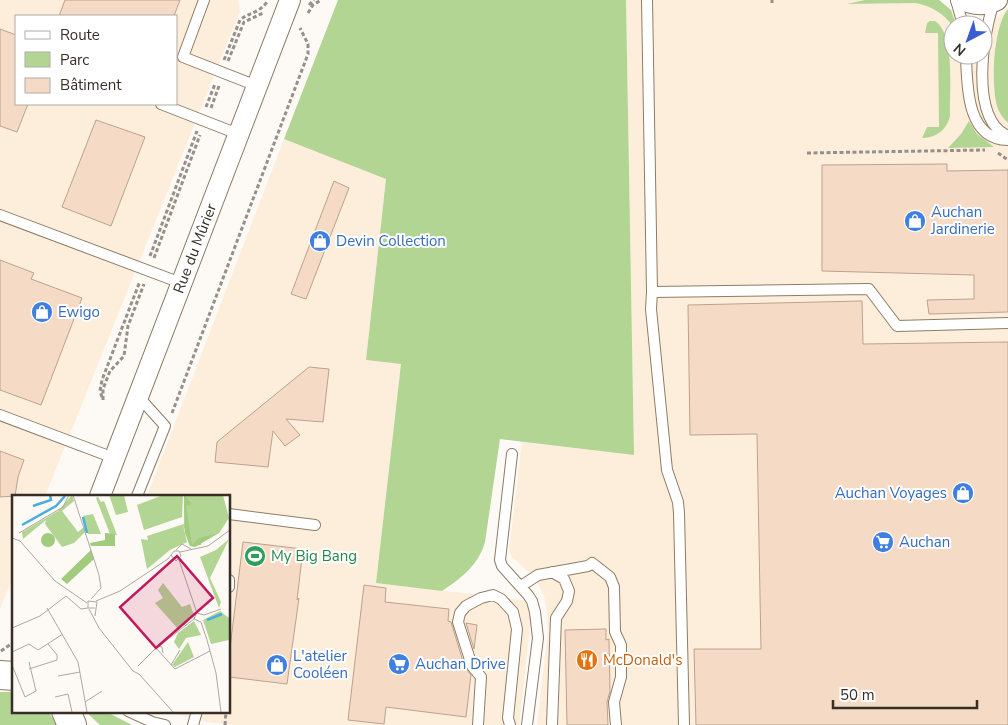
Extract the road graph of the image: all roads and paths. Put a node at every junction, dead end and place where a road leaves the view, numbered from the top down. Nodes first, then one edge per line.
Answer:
1 (204, 0) edge
2 (314, 0) edge
3 (647, 0) edge
4 (956, 0) edge
5 (961, 0) edge
6 (995, 1) edge
7 (285, 2) edge
8 (960, 15) edge
9 (300, 23) dead end
10 (967, 65) edge
11 (222, 72) junction
12 (257, 86) junction
13 (164, 105) edge
14 (204, 120) junction
15 (238, 134) junction
16 (1008, 136) edge
17 (1008, 140) edge
18 (807, 153) dead end
19 (1008, 160) edge
20 (0, 215) edge
21 (147, 271) junction
22 (181, 283) junction
23 (652, 292) junction
24 (1008, 323) edge
25 (138, 396) junction
26 (0, 416) edge
27 (165, 426) junction
28 (512, 454) dead end
29 (114, 458) junction
30 (100, 495) edge
31 (137, 495) edge
32 (230, 514) edge
33 (315, 525) dead end
34 (552, 572) junction
35 (521, 586) junction
36 (12, 650) edge
37 (7, 670) edge
38 (130, 712) edge
39 (197, 712) edge
40 (226, 712) edge
41 (165, 725) edge
42 (192, 725) edge
43 (225, 725) edge
44 (478, 725) edge
45 (510, 725) edge
46 (528, 725) edge
47 (552, 725) edge
48 (616, 725) edge
49 (684, 725) edge

1 - 11 lane
2 - 7 path
3 - 23 lane
4 - 8 lane
5 - 6 street
6 - 16 lane
7 - 11 path
7 - 12 street, Rue du Mûrier
9 - 27 path
10 - 17 lane
11 - 12 lane
11 - 14 path
12 - 15 street, Rue du Mûrier
13 - 14 lane
14 - 15 lane
14 - 21 path
15 - 22 street, Rue du Mûrier
18 - 19 path
20 - 21 lane
21 - 21 path
21 - 22 lane
22 - 25 street, Rue du Mûrier
23 - 24 lane
23 - 49 lane
25 - 27 lane
25 - 29 street, Rue du Mûrier
26 - 29 lane
27 - 31 lane
28 - 35 lane
29 - 30 street, Rue du Mûrier
32 - 33 lane
34 - 35 lane
34 - 47 lane
34 - 48 lane
35 - 46 lane
36 - 37 path
38 - 41 lane
39 - 42 lane
40 - 43 path
44 - 45 lane

